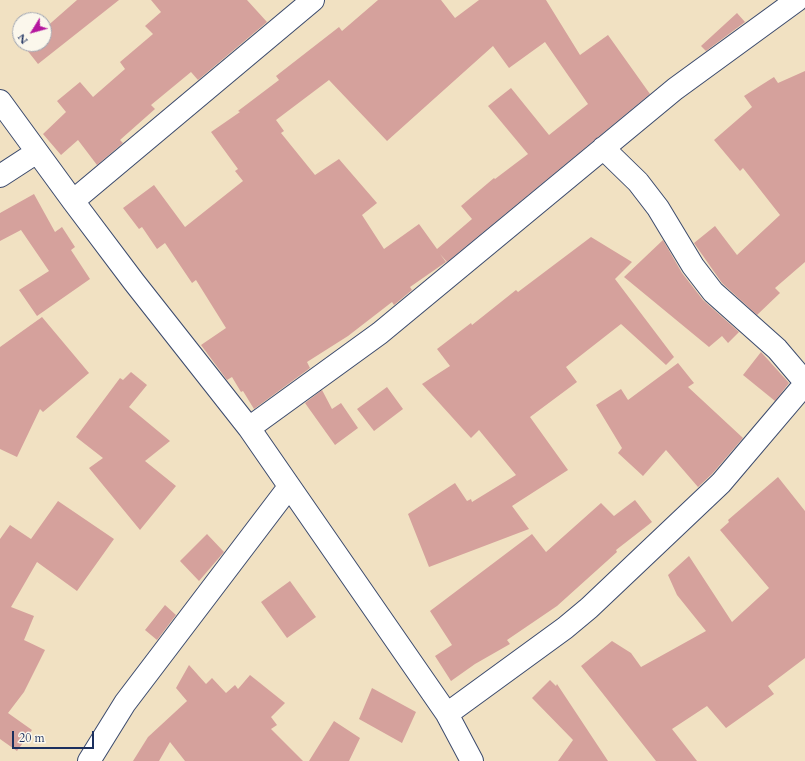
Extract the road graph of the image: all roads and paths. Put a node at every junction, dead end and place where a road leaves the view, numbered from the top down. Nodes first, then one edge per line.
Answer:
1 (313, 0) edge
2 (797, 0) edge
3 (0, 101) edge
4 (603, 148) junction
5 (37, 152) junction
6 (0, 176) edge
7 (73, 201) junction
8 (805, 383) edge
9 (249, 428) junction
10 (289, 487) junction
11 (447, 714) junction
12 (89, 761) edge
13 (472, 761) edge

1 - 7 street
2 - 4 street
3 - 5 street
4 - 8 street
4 - 9 street
5 - 6 street
5 - 7 street
7 - 9 street
8 - 11 street
9 - 10 street
10 - 11 street
10 - 12 street
11 - 13 street

